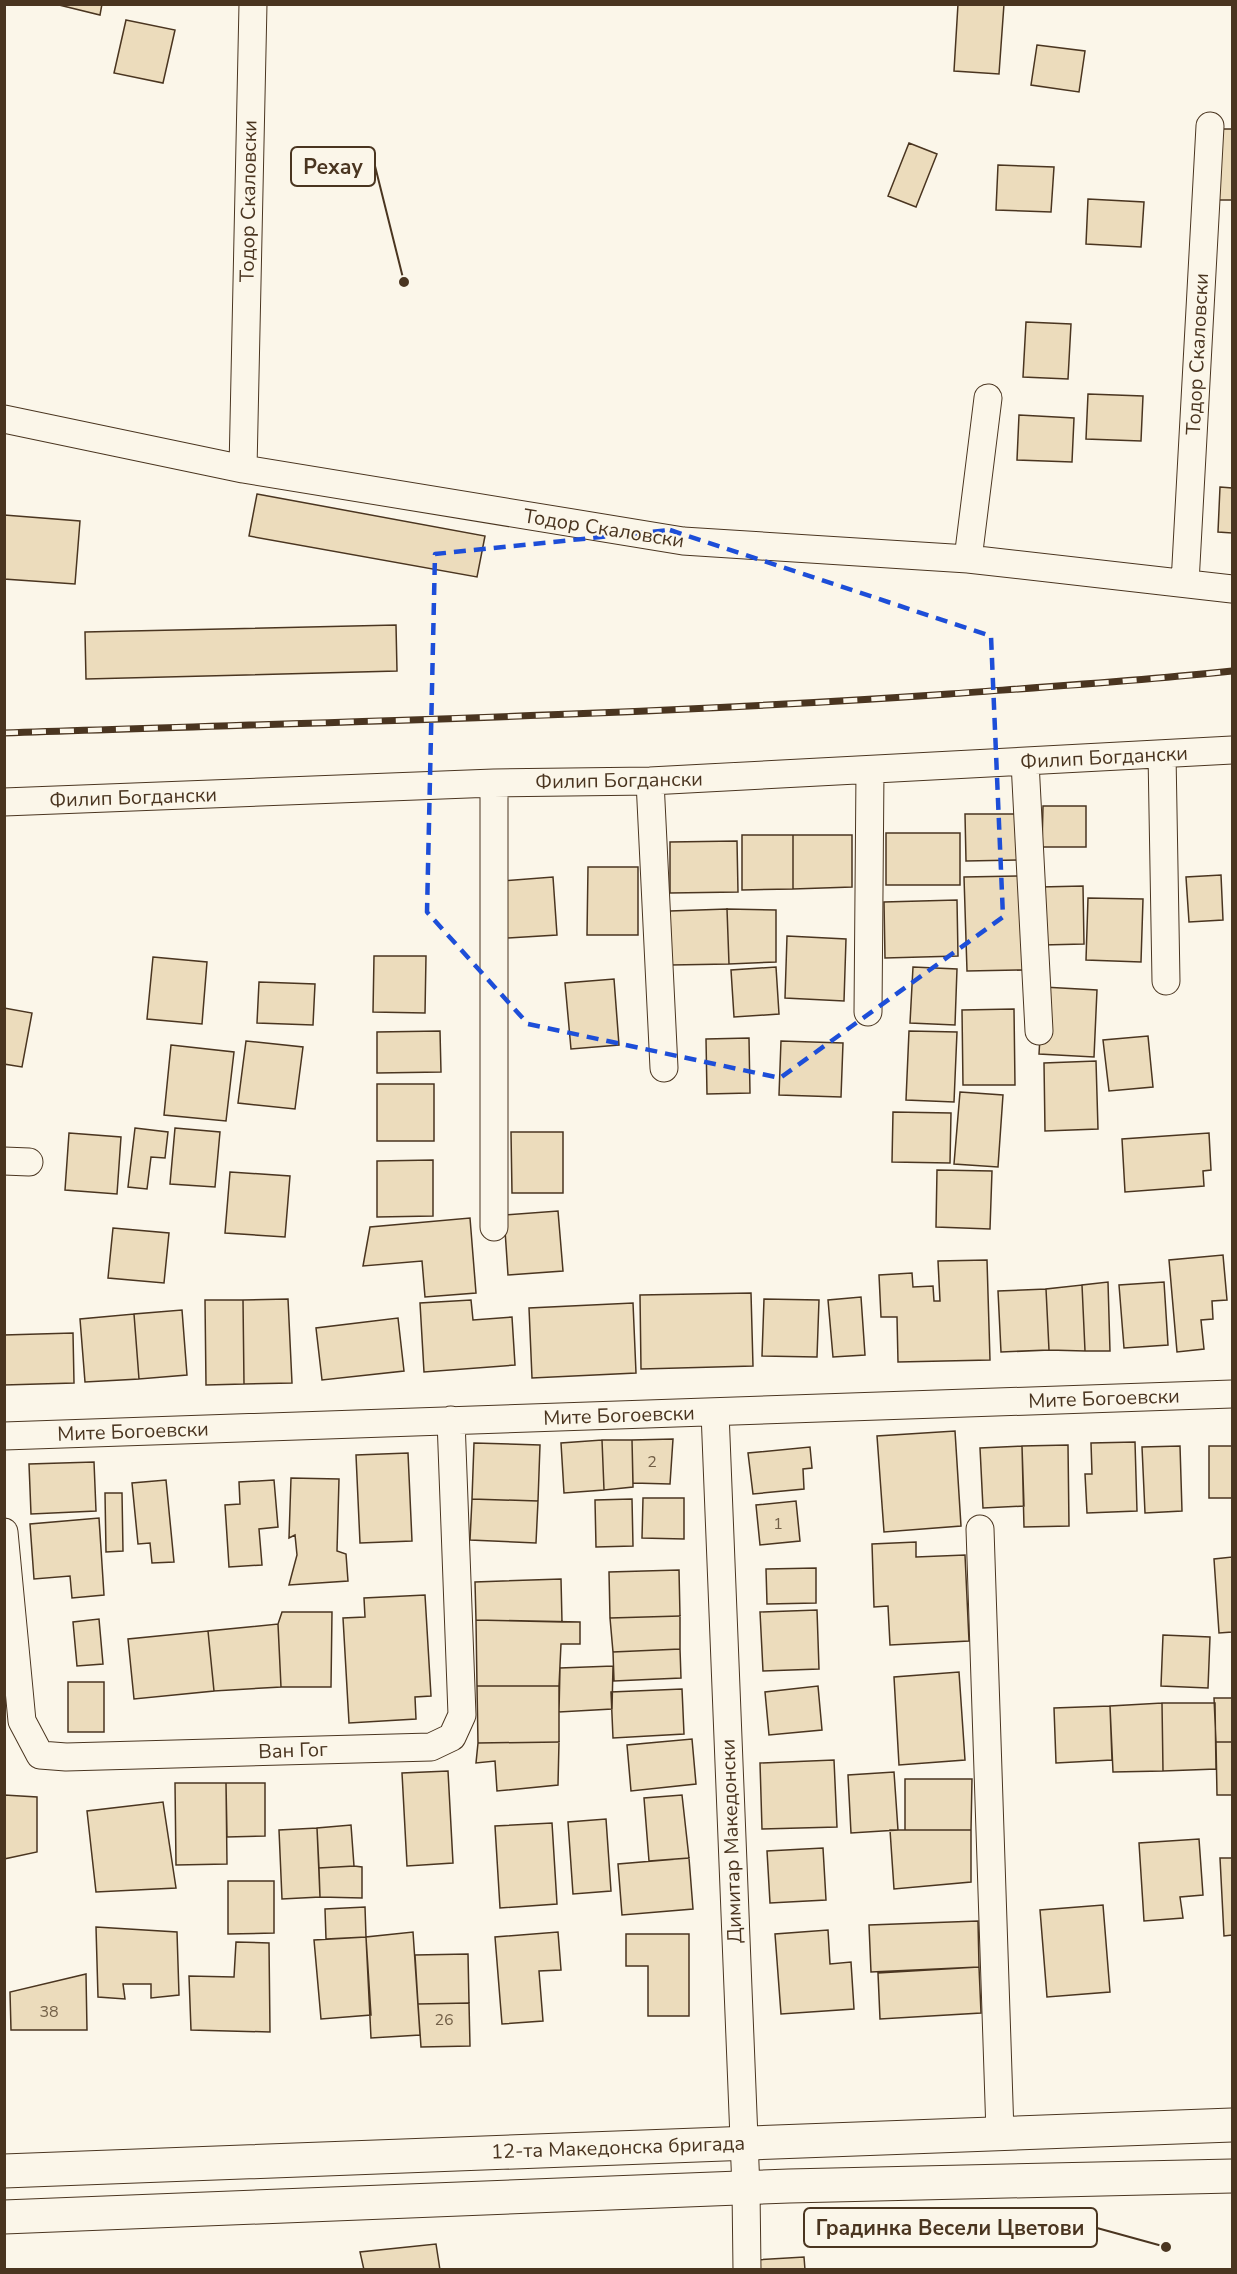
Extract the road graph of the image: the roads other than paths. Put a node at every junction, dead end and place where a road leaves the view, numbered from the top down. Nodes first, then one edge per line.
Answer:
1 (253, 4) edge
2 (1210, 126) dead end
3 (988, 398) dead end
4 (4, 419) edge
5 (243, 469) junction
6 (968, 559) junction
7 (1185, 582) junction
8 (1233, 589) edge
9 (1233, 750) edge
10 (1162, 754) junction
11 (1025, 762) junction
12 (870, 770) junction
13 (650, 781) junction
14 (494, 783) junction
15 (4, 802) edge
16 (1166, 981) dead end
17 (868, 1012) dead end
18 (1039, 1031) dead end
19 (664, 1068) dead end
20 (494, 1227) dead end
21 (1233, 1394) edge
22 (715, 1412) junction
23 (451, 1420) junction
24 (4, 1436) edge
25 (980, 1529) dead end
26 (4, 1532) edge
27 (1233, 2125) edge
28 (1000, 2133) junction
29 (742, 2143) junction
30 (4, 2170) edge
31 (1233, 2176) edge
32 (746, 2189) junction
33 (4, 2217) edge
34 (747, 2270) edge

1 - 5 street, Тодор Скаловски
2 - 7 street, Тодор Скаловски
3 - 6 street
4 - 5 street, Тодор Скаловски
5 - 6 street, Тодор Скаловски
6 - 7 street, Тодор Скаловски
7 - 8 street, Тодор Скаловски
9 - 10 street, Филип Богдански
10 - 11 street, Филип Богдански
10 - 16 street
11 - 12 street, Филип Богдански
11 - 18 street
12 - 13 street, Филип Богдански
12 - 17 street
13 - 14 street, Филип Богдански
13 - 19 street
14 - 15 street, Филип Богдански
14 - 20 street
21 - 22 street, Мите Богоевски
22 - 23 street, Мите Богоевски
22 - 29 street, Димитар Македонски
23 - 24 street, Мите Богоевски
23 - 26 street, Ван Гог
25 - 28 street
27 - 28 street, 12-та Македонска бригада
28 - 29 street, 12-та Македонска бригада
29 - 30 street, 12-та Македонска бригада
29 - 32 street, Димитар Македонски
31 - 32 street
32 - 33 street
32 - 34 street, Димитар Македонски

